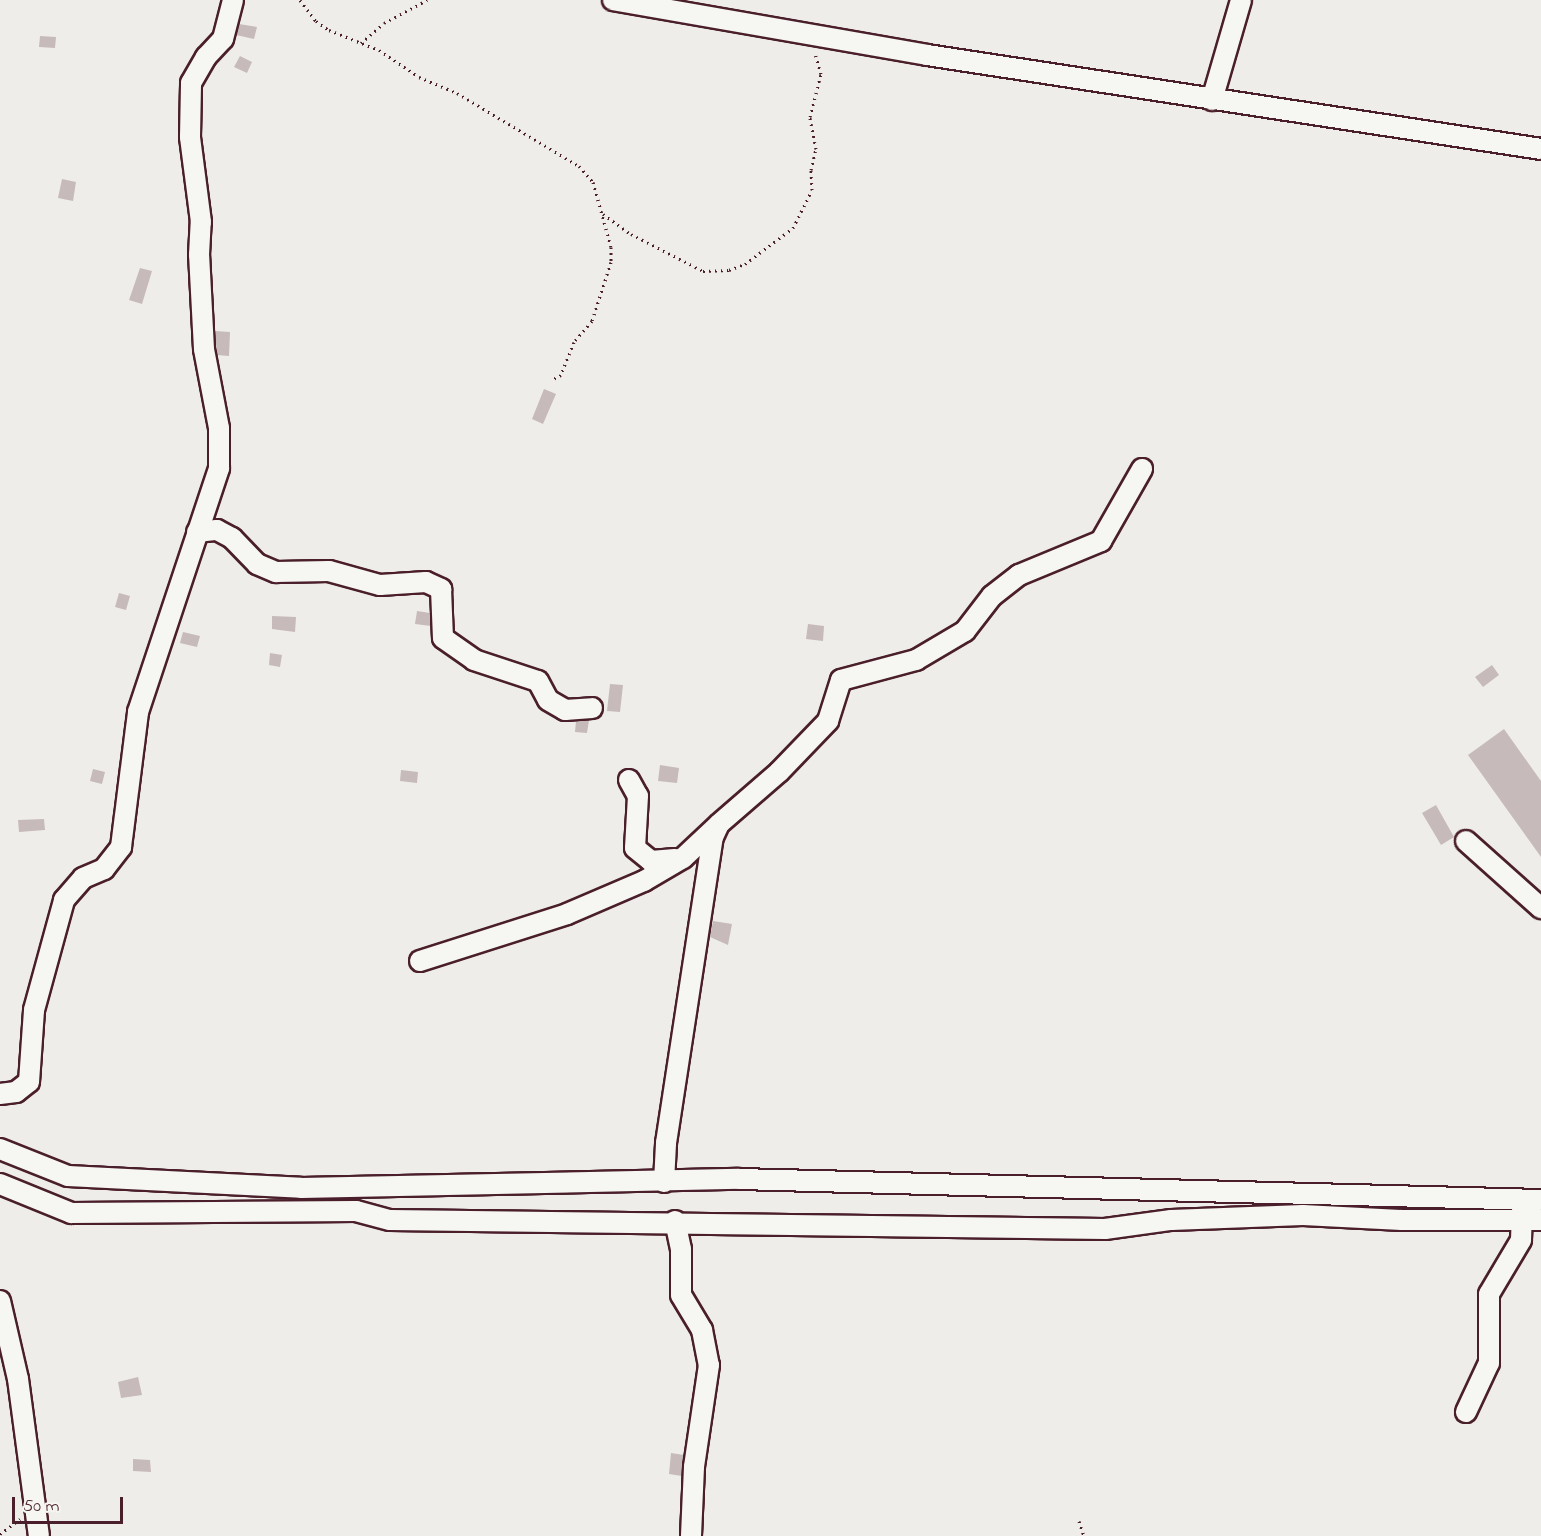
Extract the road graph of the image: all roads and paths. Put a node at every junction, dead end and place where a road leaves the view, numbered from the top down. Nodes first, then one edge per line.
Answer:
1 (233, 0) edge
2 (300, 0) edge
3 (427, 0) edge
4 (613, 0) edge
5 (1241, 0) edge
6 (673, 5) edge
7 (802, 34) junction
8 (361, 43) junction
9 (1212, 100) junction
10 (1541, 149) edge
11 (601, 213) junction
12 (553, 379) dead end
13 (1142, 469) dead end
14 (197, 532) junction
15 (592, 708) dead end
16 (629, 780) dead end
17 (719, 825) junction
18 (1466, 841) dead end
19 (683, 858) junction
20 (708, 869) junction
21 (1541, 908) edge
22 (420, 962) dead end
23 (0, 1094) edge
24 (0, 1149) edge
25 (664, 1182) junction
26 (0, 1184) edge
27 (1531, 1200) edge
28 (1532, 1220) edge
29 (675, 1221) junction
30 (0, 1301) edge
31 (1466, 1412) dead end
32 (1079, 1521) dead end
33 (39, 1536) edge
34 (691, 1536) edge
35 (1084, 1536) edge

1 - 14 street
2 - 8 path
3 - 8 path
4 - 6 street
5 - 9 street
6 - 7 street
7 - 9 street
7 - 11 path
8 - 11 path
9 - 10 street
11 - 12 path
13 - 17 street
14 - 15 street
14 - 23 street
16 - 19 street
17 - 19 street
17 - 20 street
18 - 21 street
19 - 20 street
19 - 22 street
20 - 25 street
24 - 25 street
25 - 27 street
26 - 29 street
27 - 28 street
28 - 29 street
28 - 31 street
29 - 34 street
30 - 33 street
32 - 35 path

